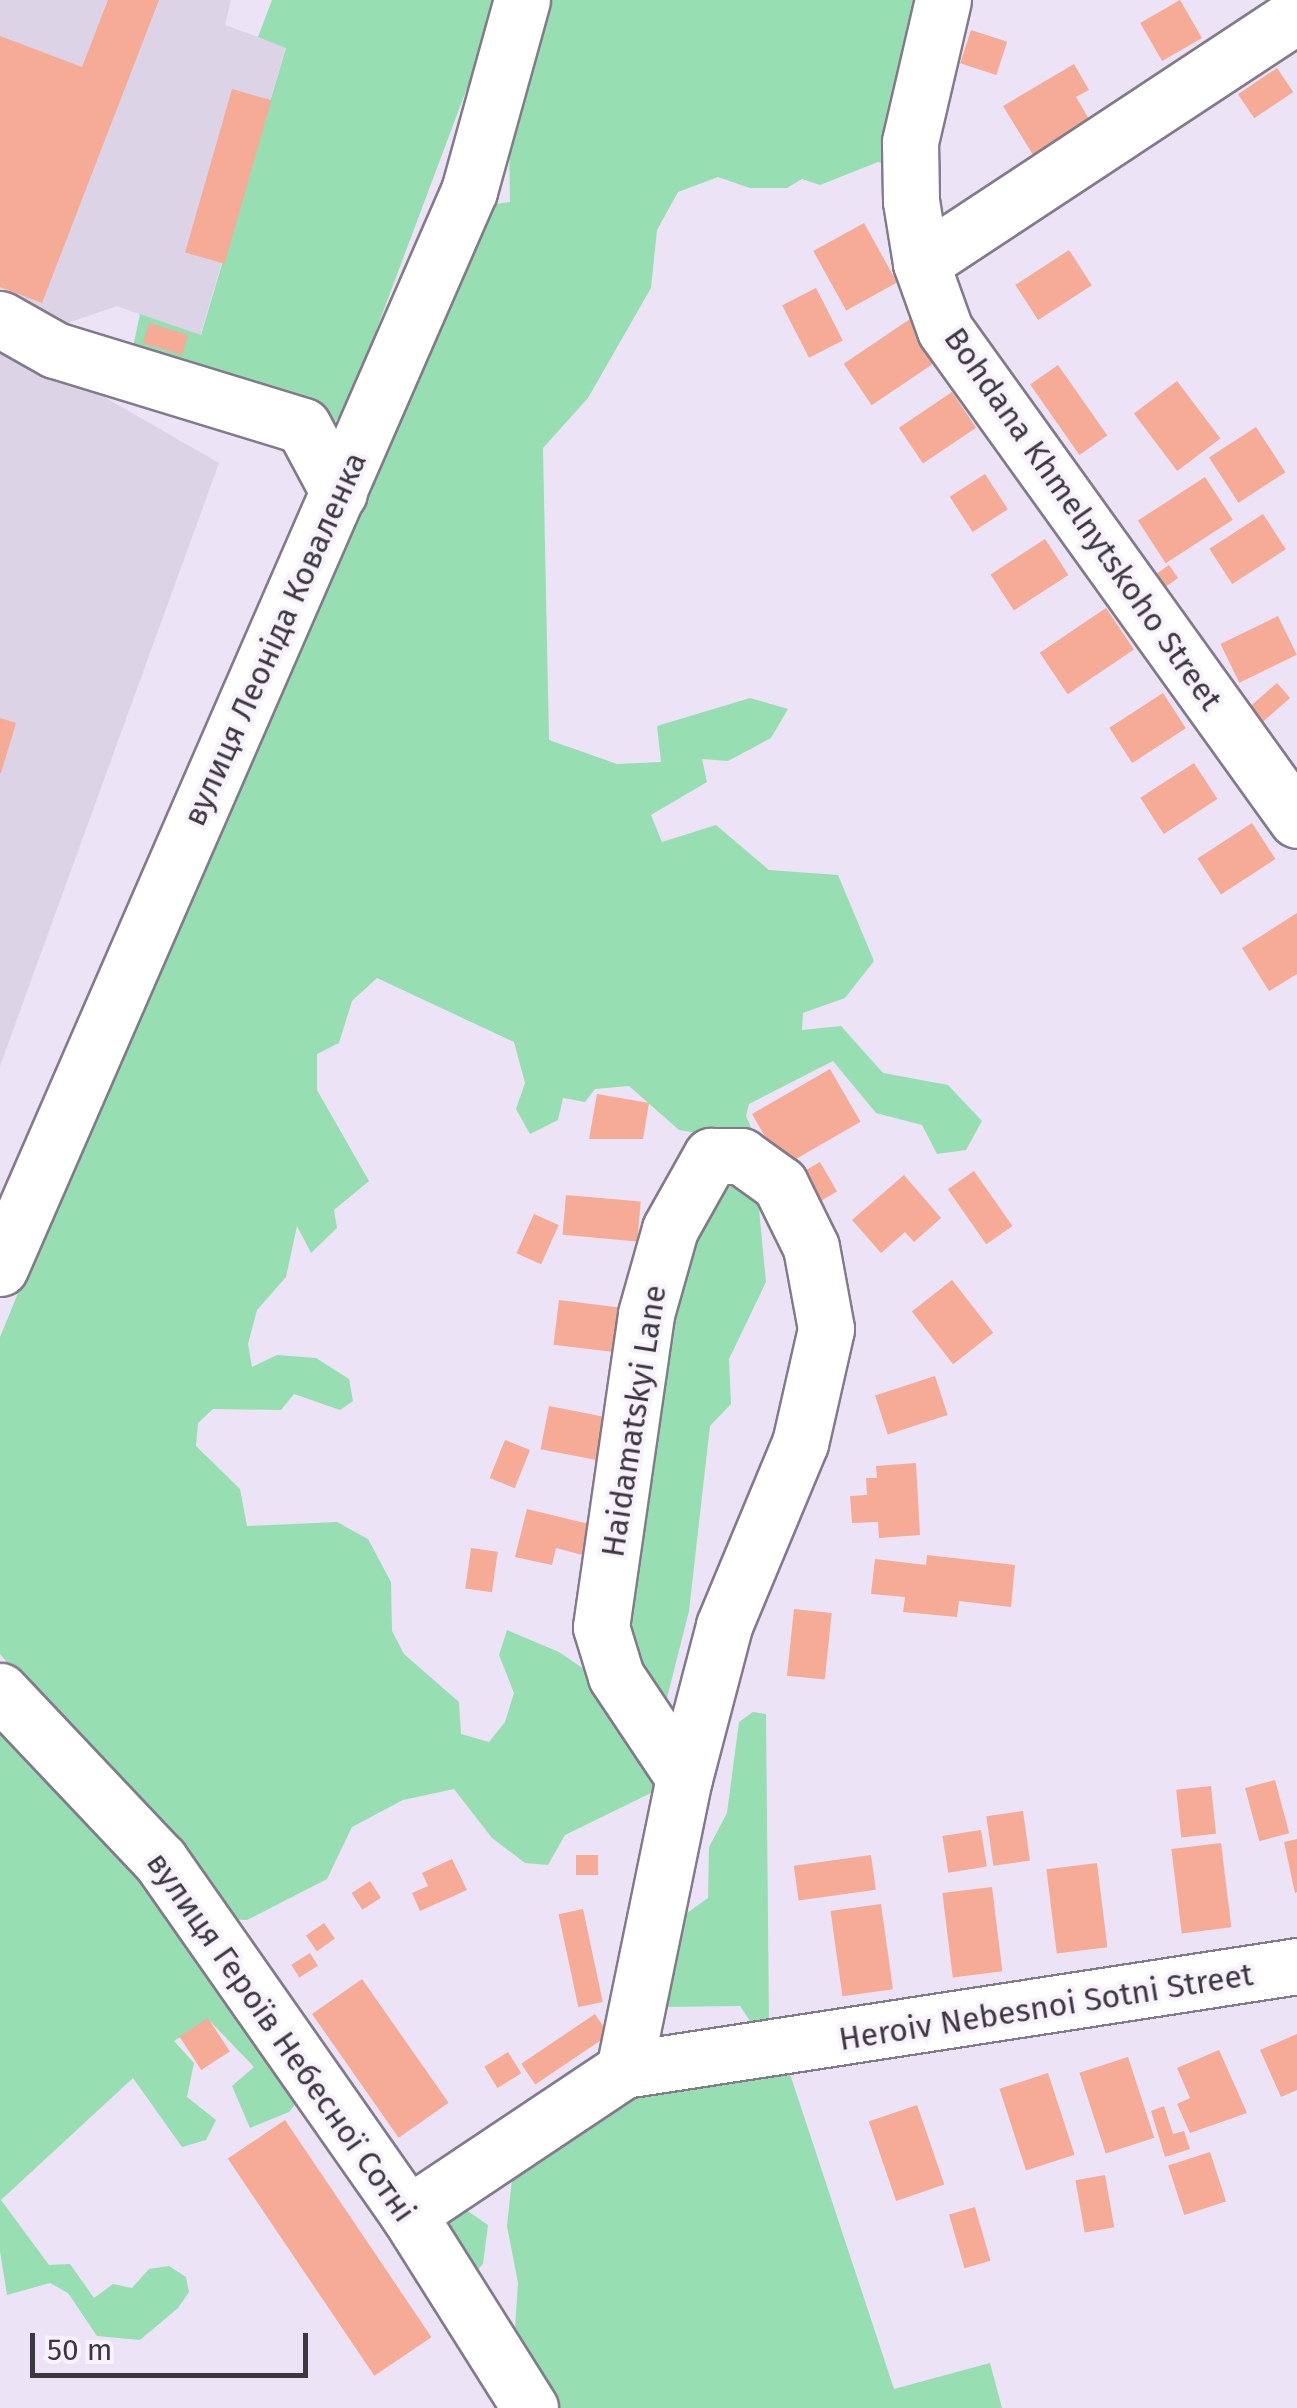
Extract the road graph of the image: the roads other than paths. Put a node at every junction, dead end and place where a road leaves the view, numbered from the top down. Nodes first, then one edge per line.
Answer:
1 (522, 0) edge
2 (943, 0) edge
3 (1297, 15) edge
4 (920, 263) junction
5 (0, 320) edge
6 (339, 492) junction
7 (1297, 820) edge
8 (0, 1268) edge
9 (0, 1691) edge
10 (684, 1778) junction
11 (1297, 1966) edge
12 (624, 2070) junction
13 (408, 2214) junction
14 (530, 2408) edge

1 - 6 street, вулиця Леоніда Коваленка
2 - 4 street, Bohdana Khmelnytskoho Street
3 - 4 street
4 - 7 street, Bohdana Khmelnytskoho Street
5 - 6 street
6 - 8 street, вулиця Леоніда Коваленка
9 - 13 street, вулиця Героїв Небесної Сотні
10 - 10 street, Haidamatskyi Lane
10 - 12 street, Haidamatskyi Lane
11 - 12 street, Heroiv Nebesnoi Sotni Street
12 - 13 street
13 - 14 street, вулиця Героїв Небесної Сотні

